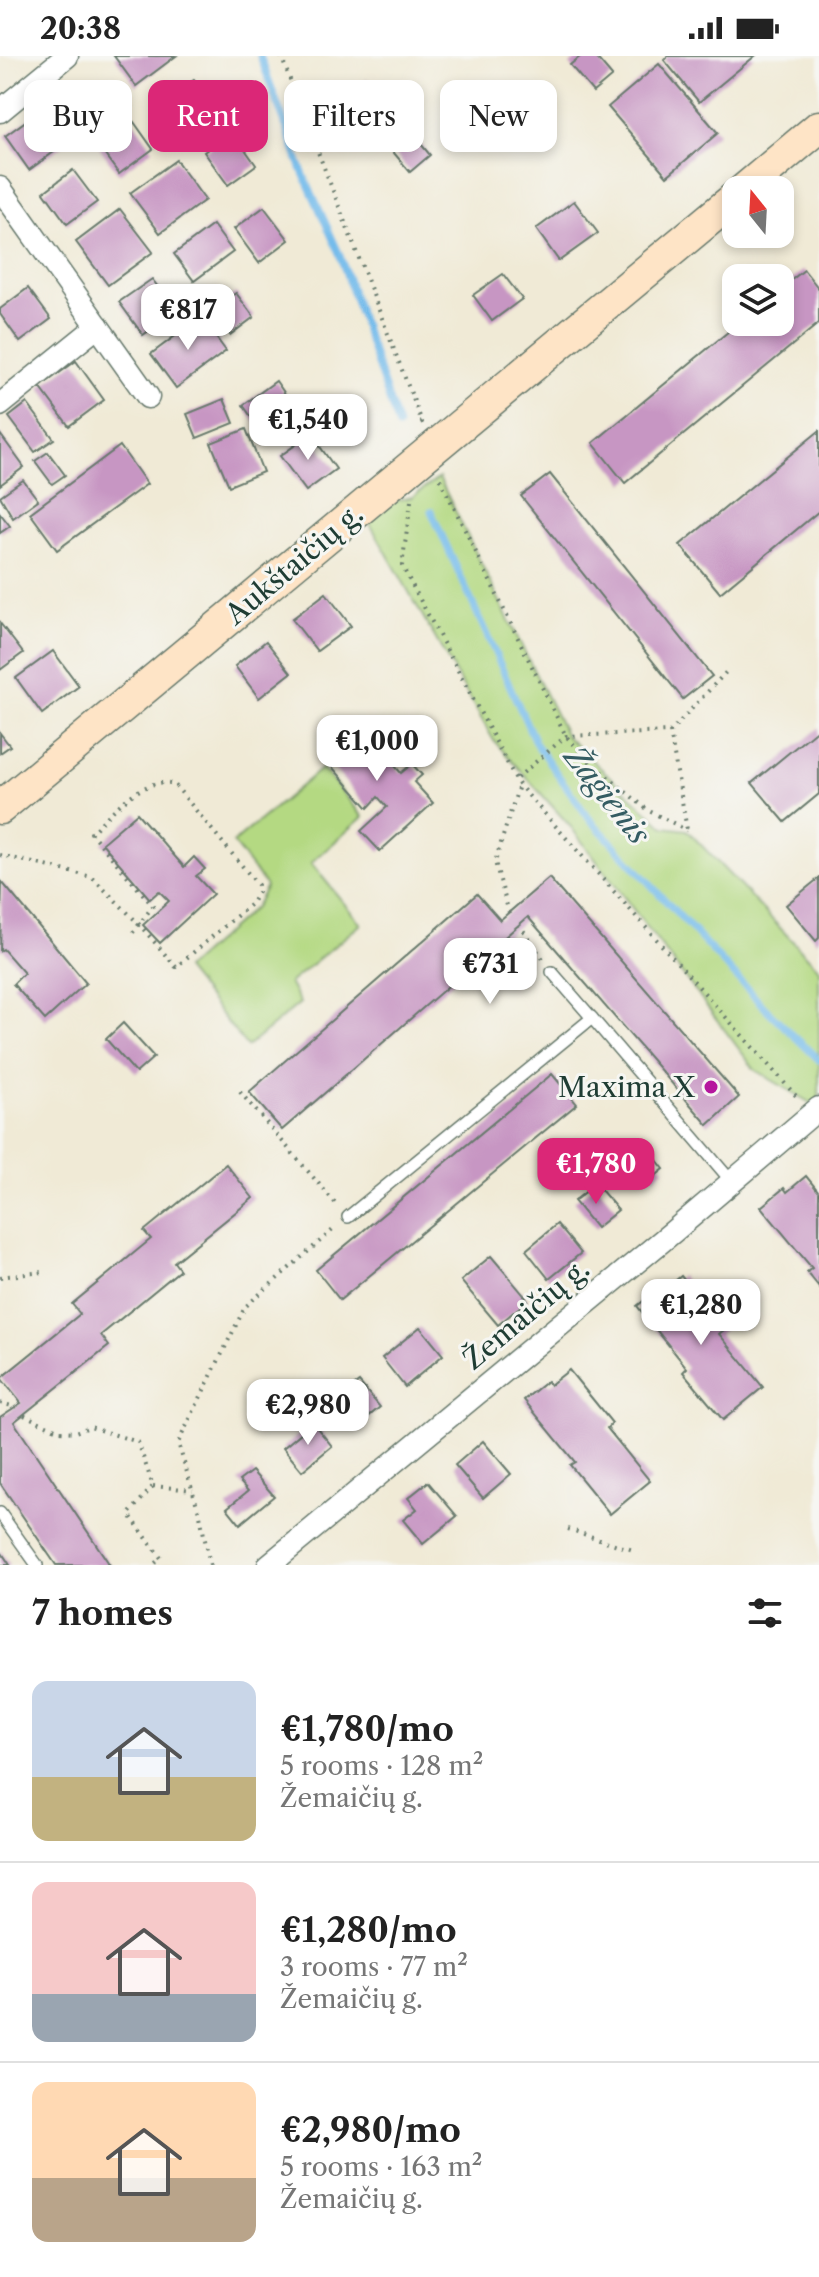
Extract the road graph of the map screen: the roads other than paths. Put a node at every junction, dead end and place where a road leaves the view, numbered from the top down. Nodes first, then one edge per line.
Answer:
1 (67, 56) edge
2 (0, 111) edge
3 (819, 127) edge
4 (761, 176) edge
5 (0, 188) edge
6 (722, 209) edge
7 (98, 326) junction
8 (148, 397) dead end
9 (0, 405) edge
10 (0, 808) edge
11 (552, 972) road end
12 (592, 1018) junction
13 (815, 1111) edge
14 (732, 1182) junction
15 (348, 1217) road end
16 (0, 1513) edge
17 (37, 1565) edge
18 (269, 1565) edge

1 - 2 street
3 - 4 main road
5 - 7 street
6 - 10 main road, Aukštaičių g.
7 - 8 street
7 - 9 street
11 - 12 lane
12 - 14 lane
12 - 15 lane
13 - 14 street, Žemaičių g.
14 - 18 street, Žemaičių g.
16 - 17 lane

